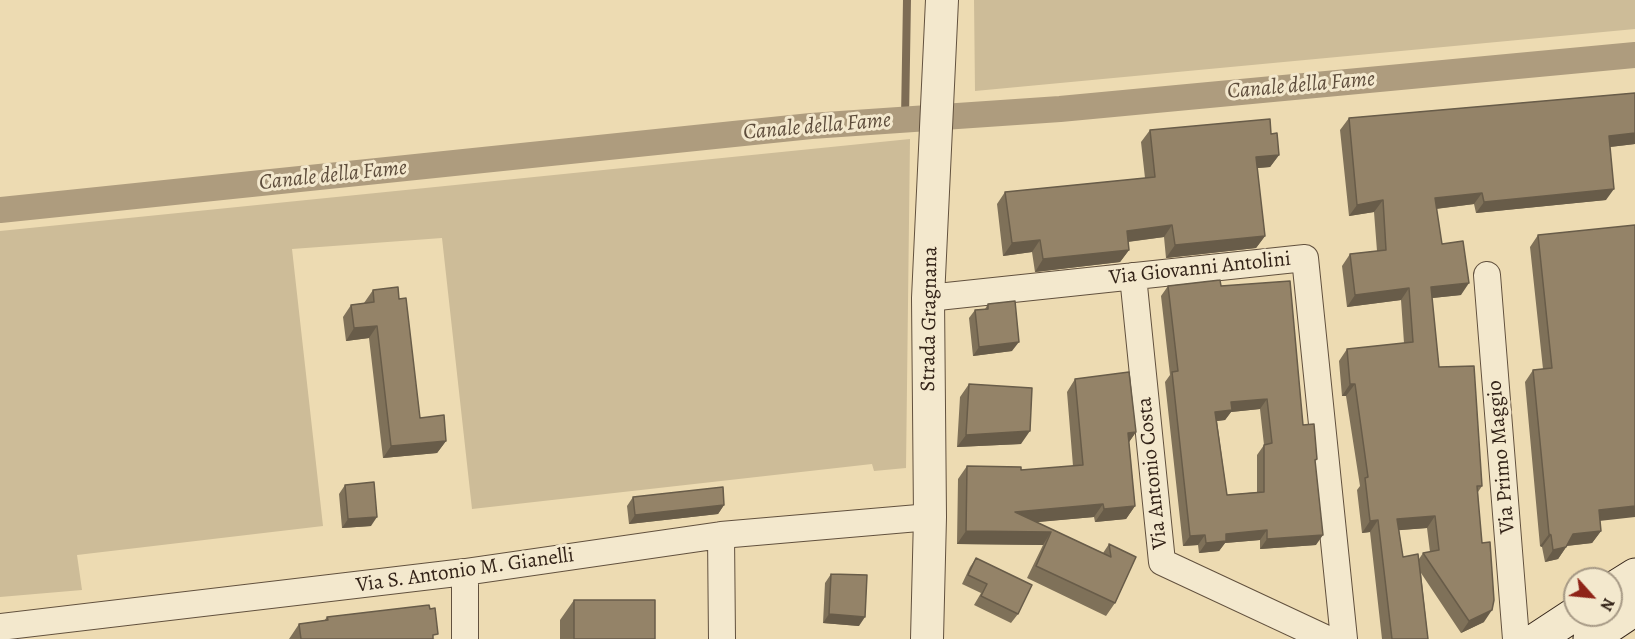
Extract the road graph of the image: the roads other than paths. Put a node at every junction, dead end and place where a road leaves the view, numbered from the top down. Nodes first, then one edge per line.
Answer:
1 (942, 0) edge
2 (1487, 275) dead end
3 (1133, 276) junction
4 (928, 298) junction
5 (930, 517) junction
6 (721, 535) junction
7 (465, 572) junction
8 (1635, 609) edge
9 (1563, 622) edge
10 (0, 627) edge
11 (929, 638) edge
12 (465, 639) edge
13 (722, 639) edge
14 (1327, 639) edge
15 (1344, 639) edge
16 (1516, 639) edge
17 (1537, 639) edge
18 (1590, 639) edge

1 - 4 street, Strada Gragnana
2 - 16 street, Via Primo Maggio
3 - 4 street, Via Giovanni Antolini
3 - 14 street, Via Antonio Costa
3 - 15 street, Via Giovanni Antolini
4 - 5 street, Strada Gragnana
5 - 6 street, Via S. Antonio M. Gianelli
5 - 11 street, Strada Gragnana
6 - 7 street, Via S. Antonio M. Gianelli
6 - 13 street
7 - 10 street, Via S. Antonio M. Gianelli
7 - 12 street
8 - 18 main road
9 - 17 main road

